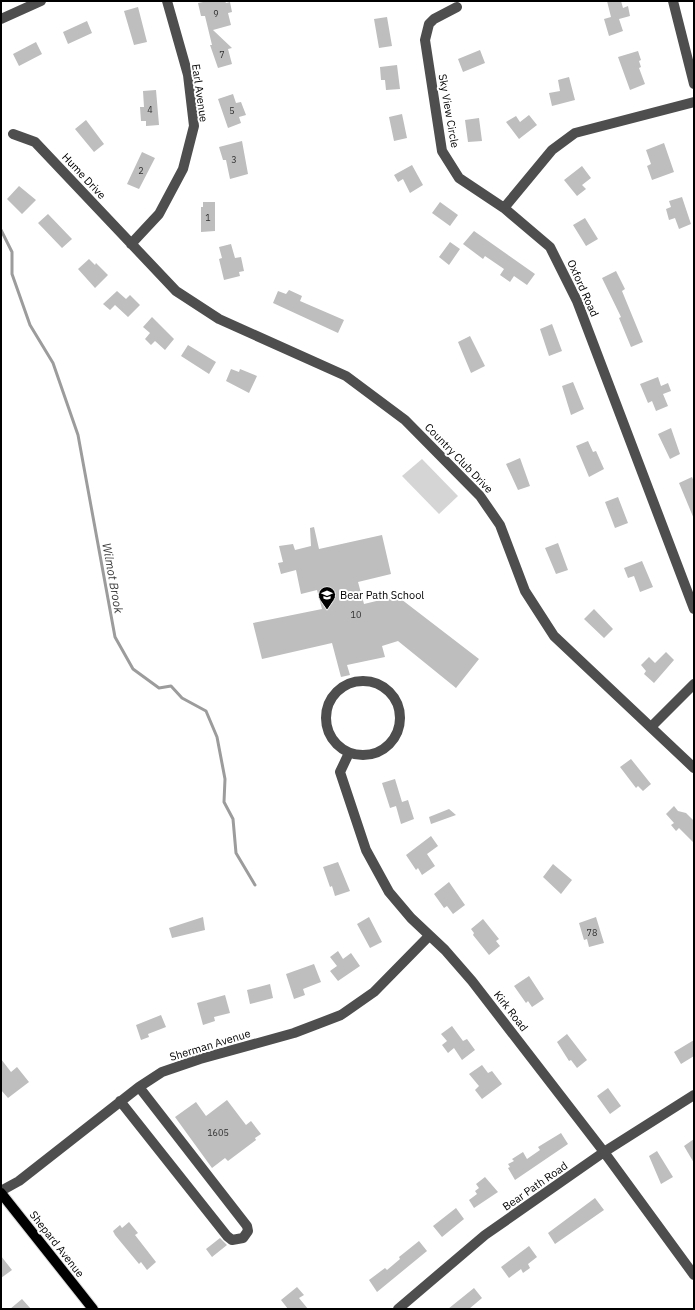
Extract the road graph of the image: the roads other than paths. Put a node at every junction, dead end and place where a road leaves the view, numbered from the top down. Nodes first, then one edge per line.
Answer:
1 (41, 1) edge
2 (167, 1) edge
3 (673, 1) edge
4 (458, 7) dead end
5 (1, 18) edge
6 (694, 84) edge
7 (694, 102) edge
8 (13, 134) dead end
9 (504, 208) junction
10 (131, 244) junction
11 (694, 609) edge
12 (694, 684) edge
13 (651, 727) junction
14 (349, 753) junction
15 (694, 768) edge
16 (429, 936) junction
17 (139, 1086) junction
18 (694, 1095) edge
19 (120, 1101) junction
20 (604, 1152) junction
21 (1, 1192) edge
22 (694, 1275) edge
23 (93, 1309) edge
24 (398, 1309) edge

1 - 5 street
2 - 10 street, Earl Avenue
3 - 6 street
4 - 9 street, Sky View Circle
7 - 9 street
8 - 10 street, Hume Drive
9 - 11 street, Oxford Road
10 - 13 street, Country Club Drive
12 - 13 street
13 - 15 street, Country Club Drive
14 - 14 street
14 - 16 street, Kirk Road
16 - 17 street, Sherman Avenue
16 - 20 street, Kirk Road
17 - 19 street, Sherman Avenue
17 - 19 street
18 - 20 street, Bear Path Road
19 - 21 street, Sherman Avenue
20 - 22 street, Kirk Road
20 - 24 street, Bear Path Road
21 - 23 main road, Shepard Avenue

